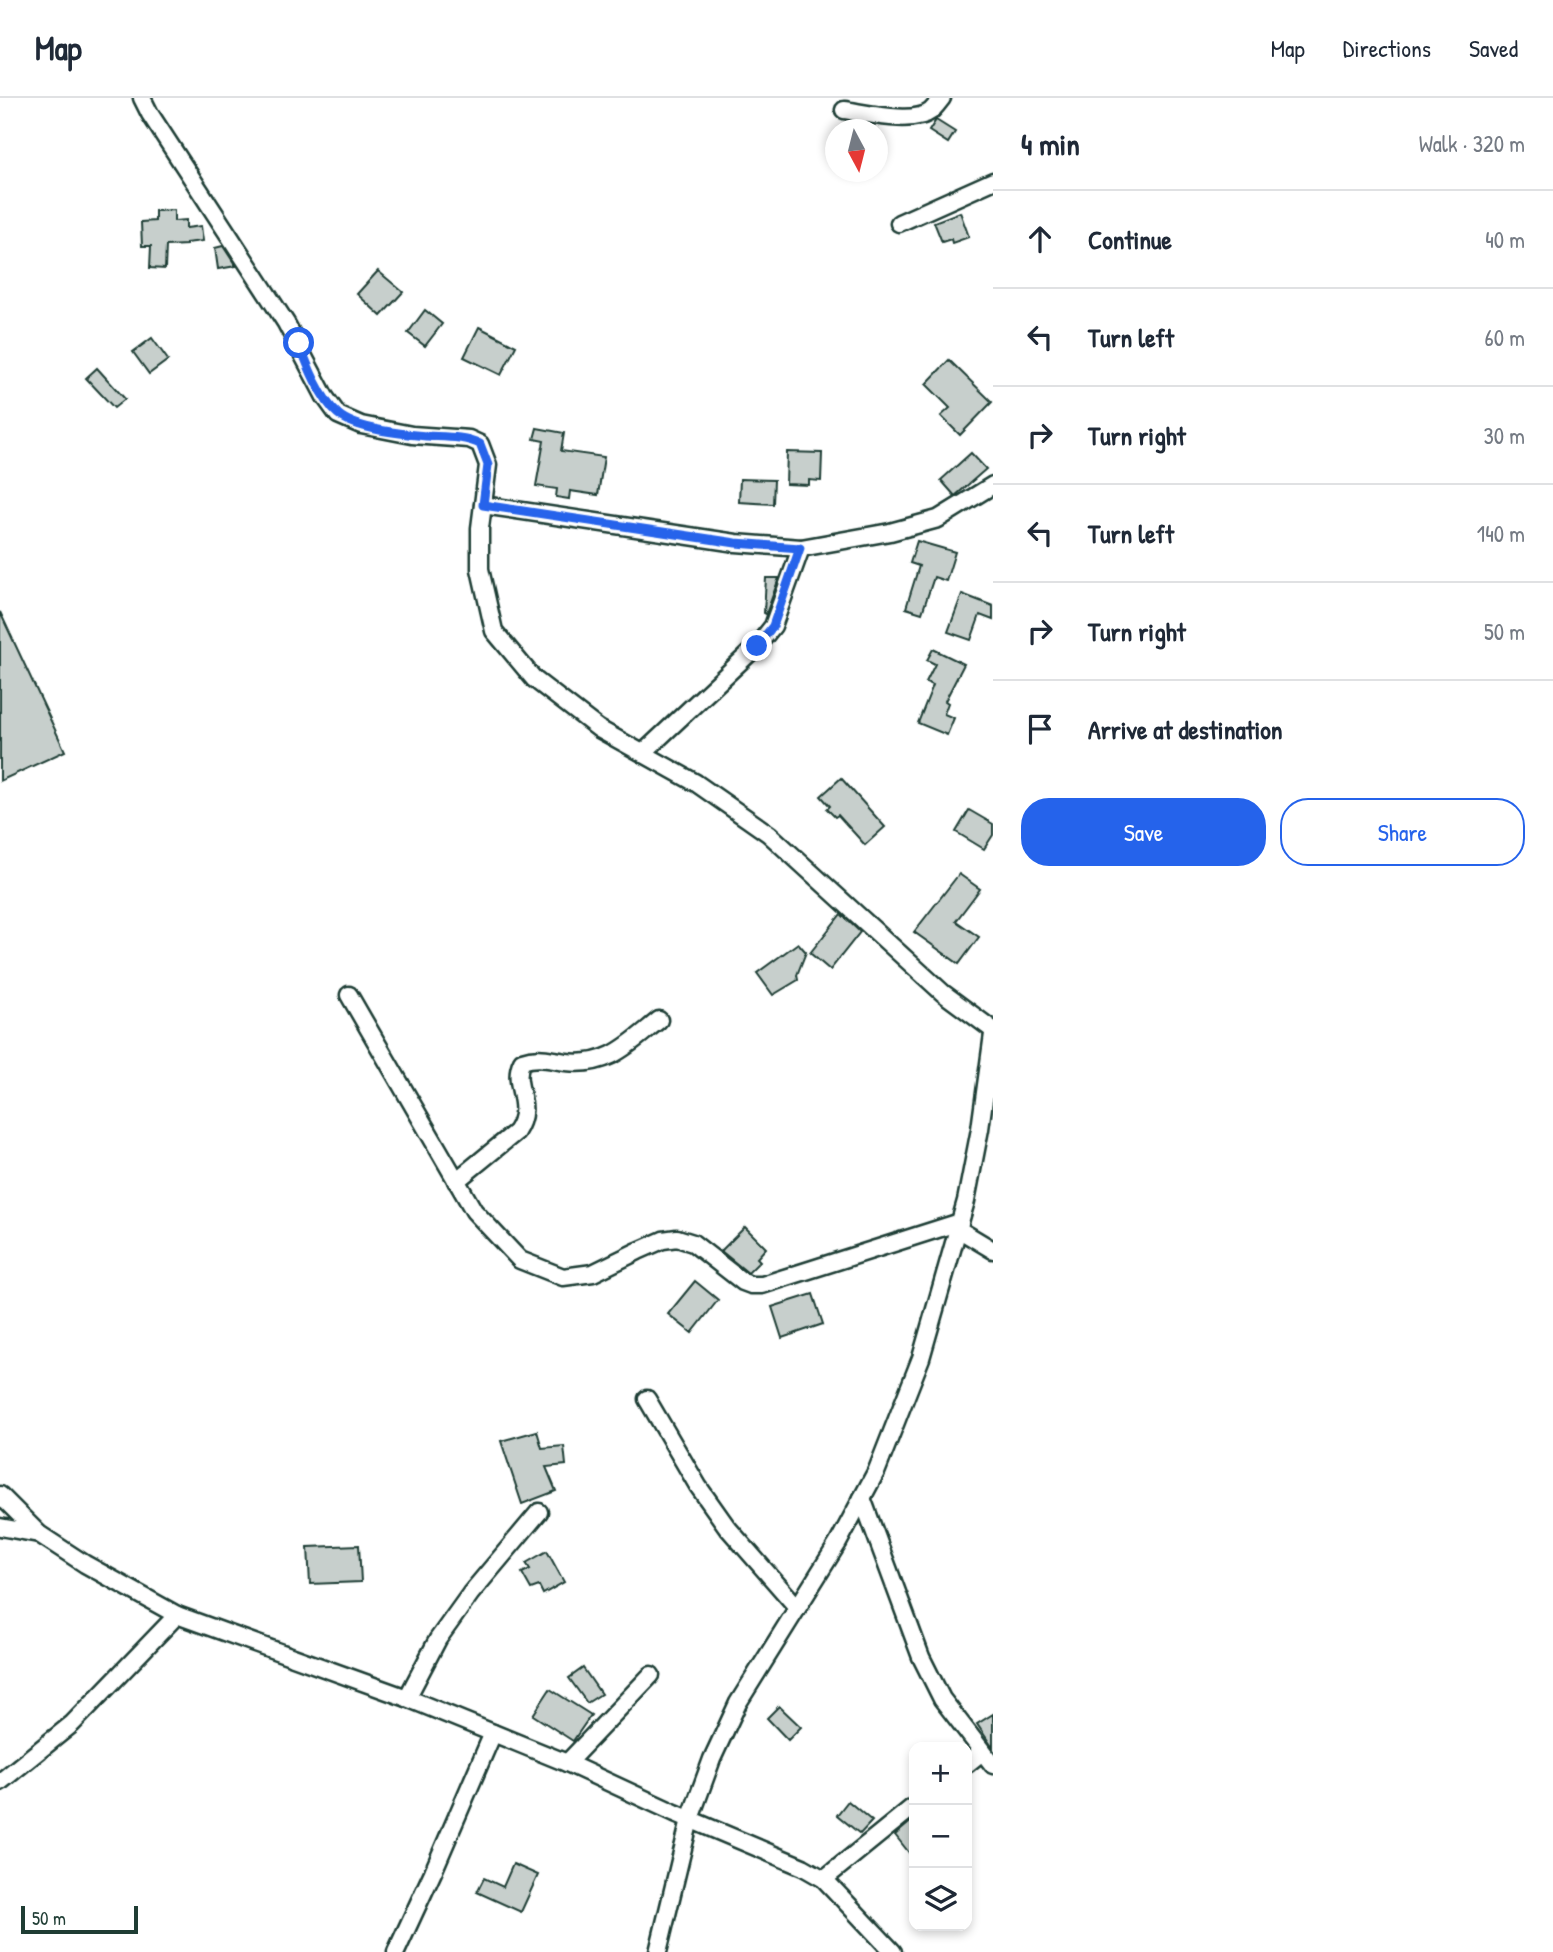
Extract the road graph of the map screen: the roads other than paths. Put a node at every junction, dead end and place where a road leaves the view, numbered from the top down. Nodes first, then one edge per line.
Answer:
1 (142, 98) edge
2 (942, 98) edge
3 (844, 110) dead end
4 (993, 181) edge
5 (899, 223) dead end
6 (993, 485) edge
7 (483, 505) junction
8 (800, 548) junction
9 (643, 753) junction
10 (349, 995) dead end
11 (659, 1020) dead end
12 (993, 1032) edge
13 (986, 1133) edge
14 (456, 1181) junction
15 (959, 1225) junction
16 (993, 1250) edge
17 (647, 1399) dead end
18 (0, 1495) edge
19 (862, 1498) junction
20 (538, 1512) dead end
21 (0, 1527) edge
22 (39, 1534) junction
23 (797, 1607) junction
24 (177, 1615) junction
25 (651, 1675) dead end
26 (407, 1698) junction
27 (493, 1733) junction
28 (982, 1752) junction
29 (972, 1760) edge
30 (567, 1763) junction
31 (993, 1765) edge
32 (0, 1782) edge
33 (909, 1810) edge
34 (690, 1819) junction
35 (824, 1879) junction
36 (396, 1952) edge
37 (658, 1952) edge
38 (893, 1952) edge

1 - 7 street
2 - 3 street
4 - 5 street
6 - 8 street
7 - 8 street
7 - 9 street
8 - 9 street
9 - 12 street
10 - 14 street
11 - 14 street
12 - 13 street
13 - 15 street
14 - 15 street
15 - 16 street
15 - 19 street
17 - 23 street
18 - 22 street
19 - 23 street
19 - 28 street
20 - 26 street
21 - 22 street
22 - 24 street
23 - 34 street
24 - 26 street
24 - 32 street
25 - 30 street
26 - 27 street
27 - 30 street
27 - 36 street
28 - 29 street
28 - 31 street
30 - 34 street
33 - 35 street
34 - 35 street
34 - 37 street
35 - 38 street

